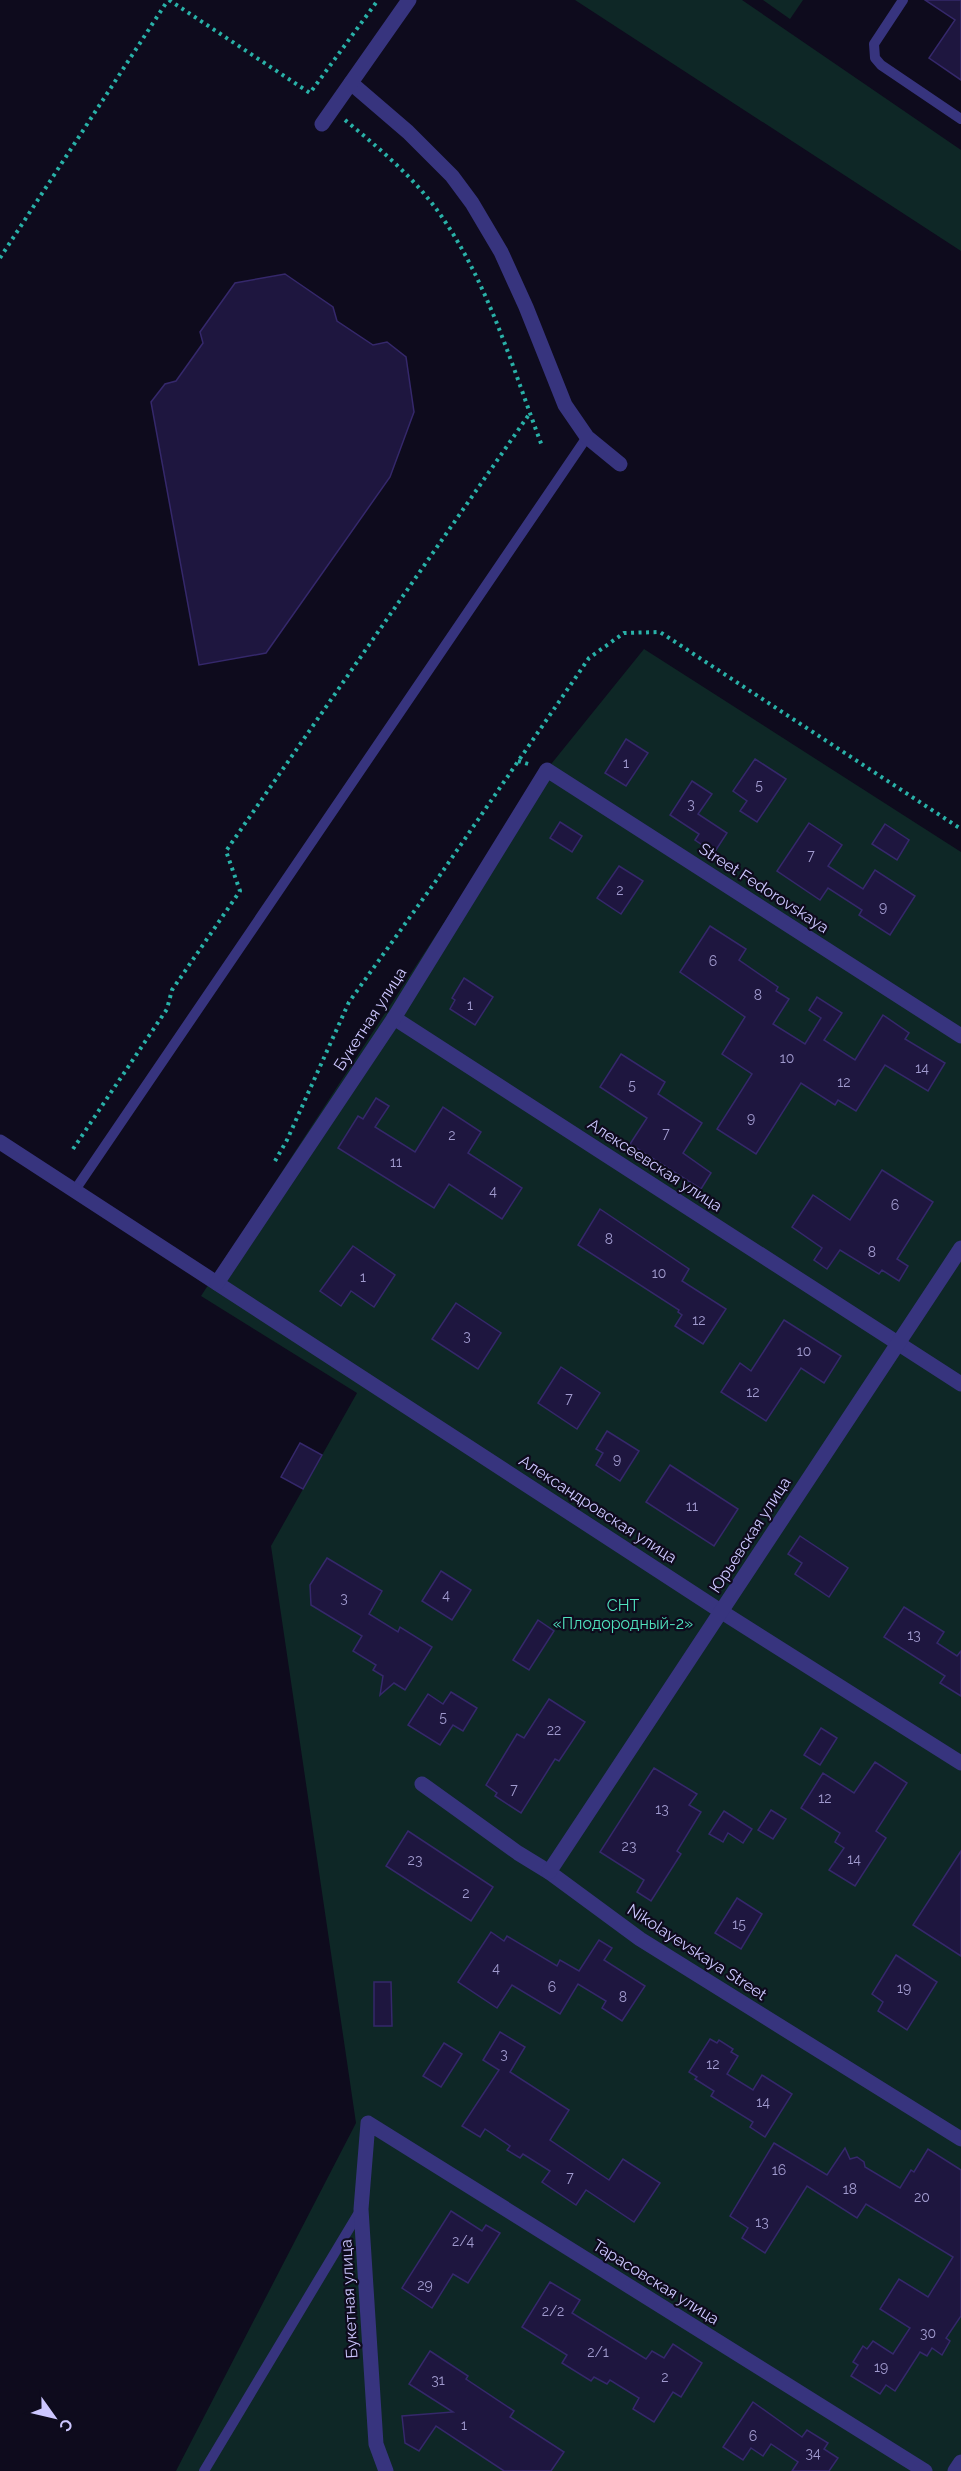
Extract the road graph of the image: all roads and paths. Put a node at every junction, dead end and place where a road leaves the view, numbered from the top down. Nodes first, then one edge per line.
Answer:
1 (168, 0) edge
2 (378, 0) edge
3 (409, 0) edge
4 (903, 0) edge
5 (351, 83) junction
6 (342, 118) dead end
7 (961, 119) edge
8 (322, 124) dead end
9 (0, 258) edge
10 (530, 413) junction
11 (587, 437) junction
12 (542, 446) dead end
13 (620, 464) dead end
14 (547, 770) joint
15 (961, 829) edge
16 (394, 1018) junction
17 (961, 1036) edge
18 (0, 1142) edge
19 (73, 1149) dead end
20 (270, 1169) dead end
21 (75, 1190) junction
22 (961, 1248) edge
23 (217, 1283) junction
24 (897, 1343) junction
25 (961, 1384) edge
26 (722, 1612) junction
27 (961, 1762) edge
28 (422, 1784) dead end
29 (549, 1872) junction
30 (368, 2122) joint
31 (961, 2139) edge
32 (361, 2209) junction
33 (961, 2462) edge
34 (204, 2471) edge
35 (386, 2471) edge
36 (925, 2471) edge
37 (956, 2471) edge

1 - 2 path
1 - 9 path
3 - 5 street
4 - 7 lane
5 - 8 street
5 - 11 street
6 - 10 path
10 - 12 path
10 - 19 path
11 - 13 street
11 - 21 lane
14 - 16 street, Букетная улица
14 - 17 street, Street Fedorovskaya
15 - 20 path
16 - 23 street, Букетная улица
16 - 24 street, Алексеевская улица
18 - 21 street, Александровская улица
21 - 23 street, Александровская улица
22 - 24 street, Юрьевская улица
23 - 26 street, Александровская улица
24 - 25 street, Алексеевская улица
24 - 26 street, Юрьевская улица
26 - 27 street, Александровская улица
26 - 29 street, Юрьевская улица
28 - 29 street, Nikolayevskaya Street
29 - 31 street, Nikolayevskaya Street
30 - 32 street, Букетная улица
30 - 36 street, Тарасовская улица
32 - 34 lane
32 - 35 street, Букетная улица
33 - 37 street

